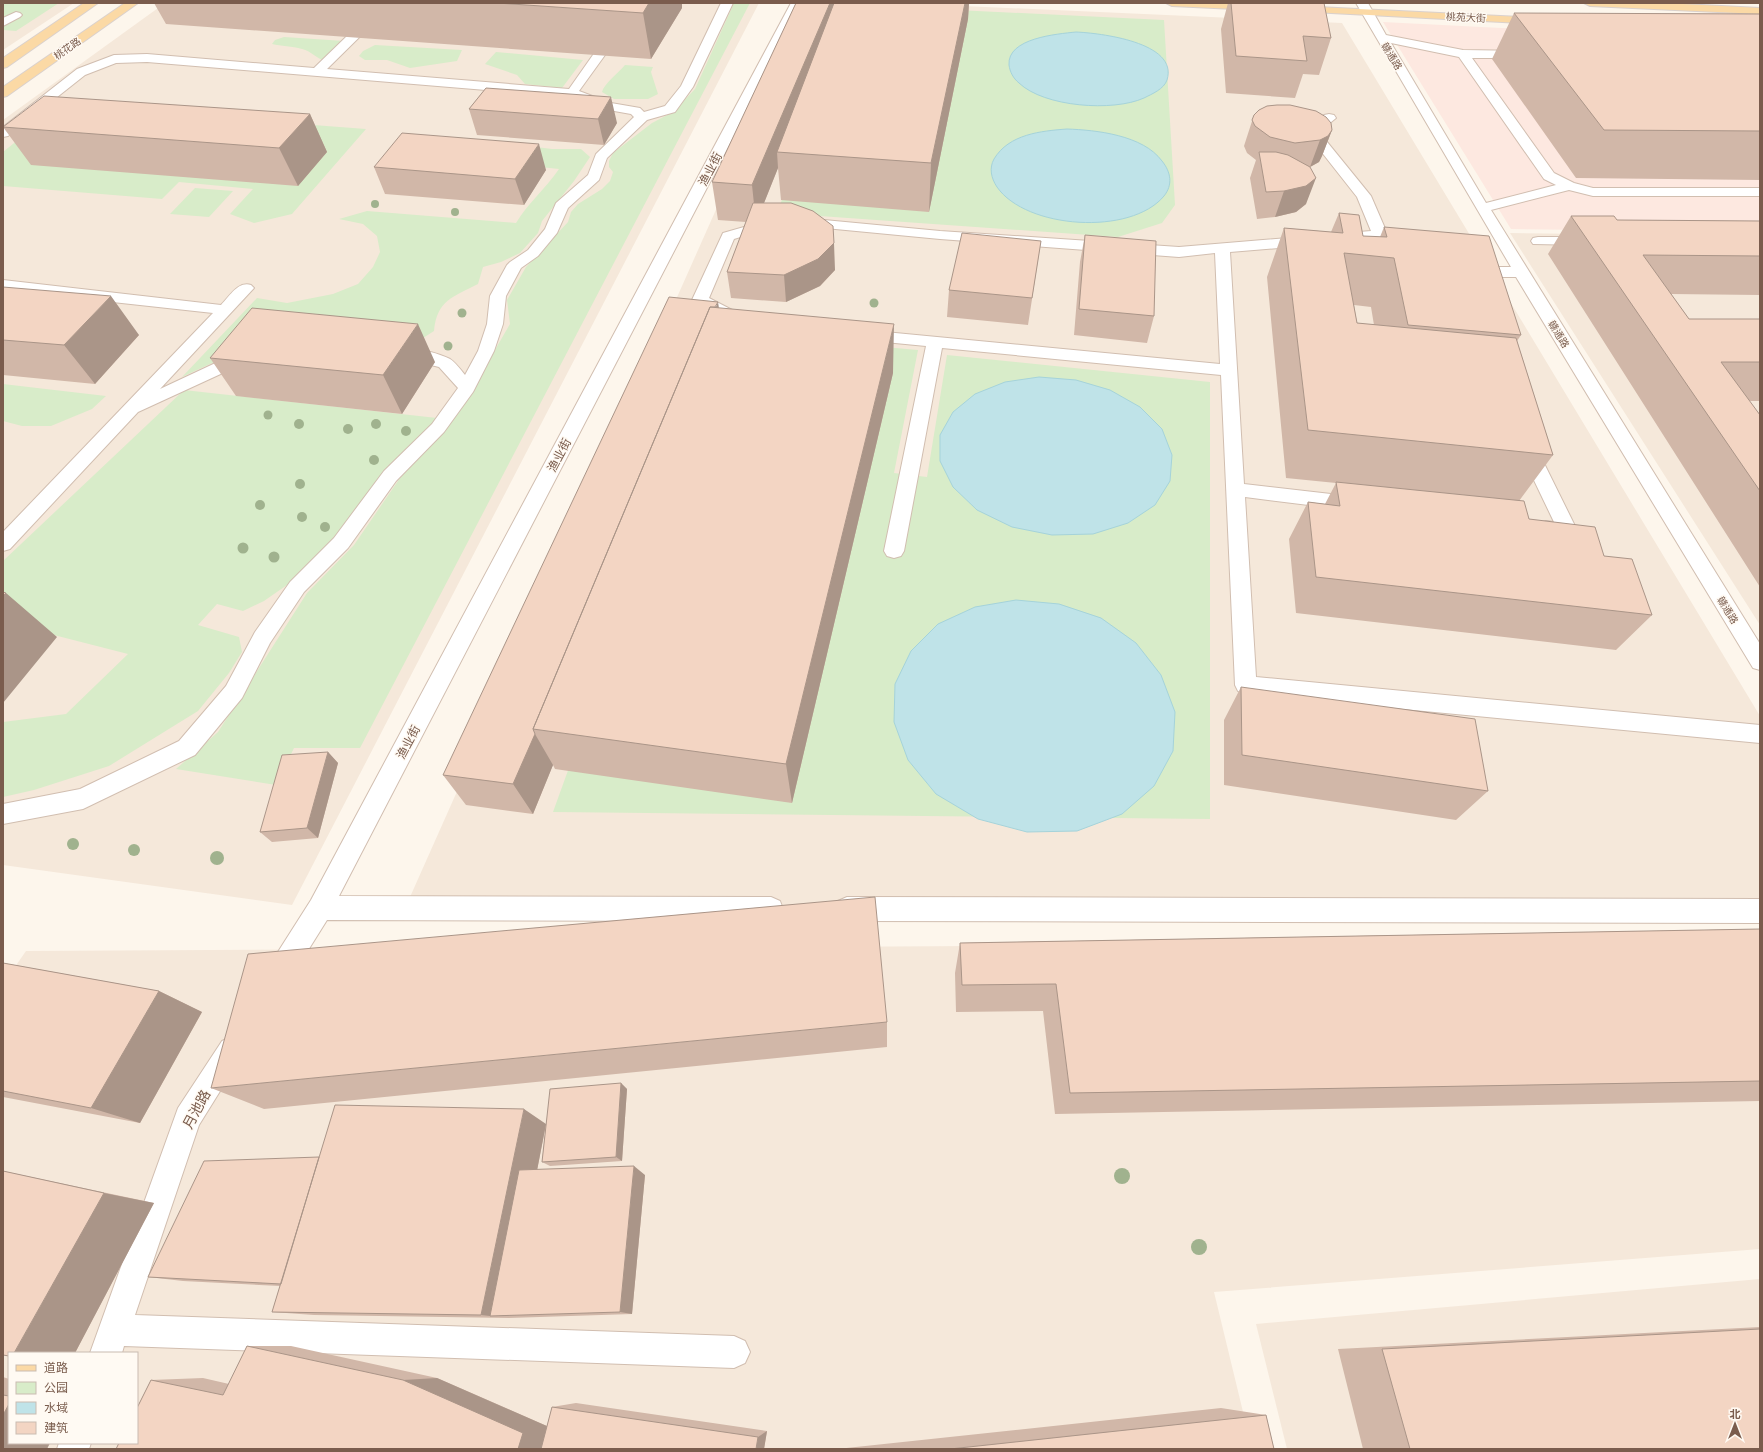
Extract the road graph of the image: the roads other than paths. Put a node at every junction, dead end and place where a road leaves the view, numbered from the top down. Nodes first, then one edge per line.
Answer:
1 (92, 3) edge
2 (132, 3) edge
3 (388, 3) edge
4 (727, 3) edge
5 (797, 3) edge
6 (1172, 3) edge
7 (1590, 3) edge
8 (1265, 8) edge
9 (1364, 8) edge
10 (1288, 9) edge
11 (1760, 11) edge
12 (16, 15) dead end
13 (1555, 22) edge
14 (3, 23) edge
15 (1381, 37) junction
16 (1463, 54) junction
17 (1533, 54) edge
18 (599, 55) edge
19 (3, 64) edge
20 (317, 72) junction
21 (3, 93) edge
22 (572, 93) junction
23 (642, 117) junction
24 (1329, 118) edge
25 (3, 134) edge
26 (1569, 186) junction
27 (1760, 192) edge
28 (1482, 208) junction
29 (1380, 235) junction
30 (1538, 241) dead end
31 (1601, 241) edge
32 (1222, 249) junction
33 (1415, 260) edge
34 (1457, 272) edge
35 (1522, 272) junction
36 (3, 285) edge
37 (246, 288) dead end
38 (225, 310) junction
39 (743, 323) edge
40 (851, 333) edge
41 (935, 342) junction
42 (258, 350) edge
43 (388, 352) edge
44 (1229, 370) junction
45 (466, 388) junction
46 (133, 408) junction
47 (1519, 432) edge
48 (1235, 489) junction
49 (1378, 507) edge
50 (1528, 525) edge
51 (3, 544) edge
52 (894, 551) dead end
53 (1760, 662) edge
54 (1760, 734) edge
55 (3, 814) edge
56 (320, 908) junction
57 (792, 909) edge
58 (824, 909) edge
59 (1760, 911) edge
60 (266, 993) edge
61 (246, 1026) edge
62 (110, 1341) edge
63 (734, 1352) dead end

1 - 19 main road, 桃花路
2 - 21 main road, 桃花路
3 - 20 street
4 - 23 street
5 - 56 street, 渔业街
6 - 8 main road
7 - 11 main road
9 - 10 main road, 桃苑大街
9 - 13 main road, 桃苑大街
9 - 15 street, 赣通路
12 - 14 street
15 - 16 street
15 - 28 street, 赣通路
16 - 17 street
16 - 26 street
18 - 22 street
20 - 22 street
20 - 25 street
22 - 23 street
23 - 45 street
24 - 29 street
26 - 27 street
26 - 28 street
28 - 35 street, 赣通路
29 - 32 street
29 - 33 street
30 - 31 street
32 - 39 street
32 - 44 street
34 - 35 street
35 - 53 street, 赣通路
36 - 38 street
37 - 38 street
38 - 46 street
40 - 41 street
41 - 44 street
41 - 52 street
42 - 46 street
43 - 45 street
44 - 48 street
45 - 55 street
46 - 51 street
47 - 50 street
48 - 49 street
48 - 54 street
56 - 57 street
56 - 60 street
58 - 59 street
61 - 62 street, 月池路
62 - 63 street

